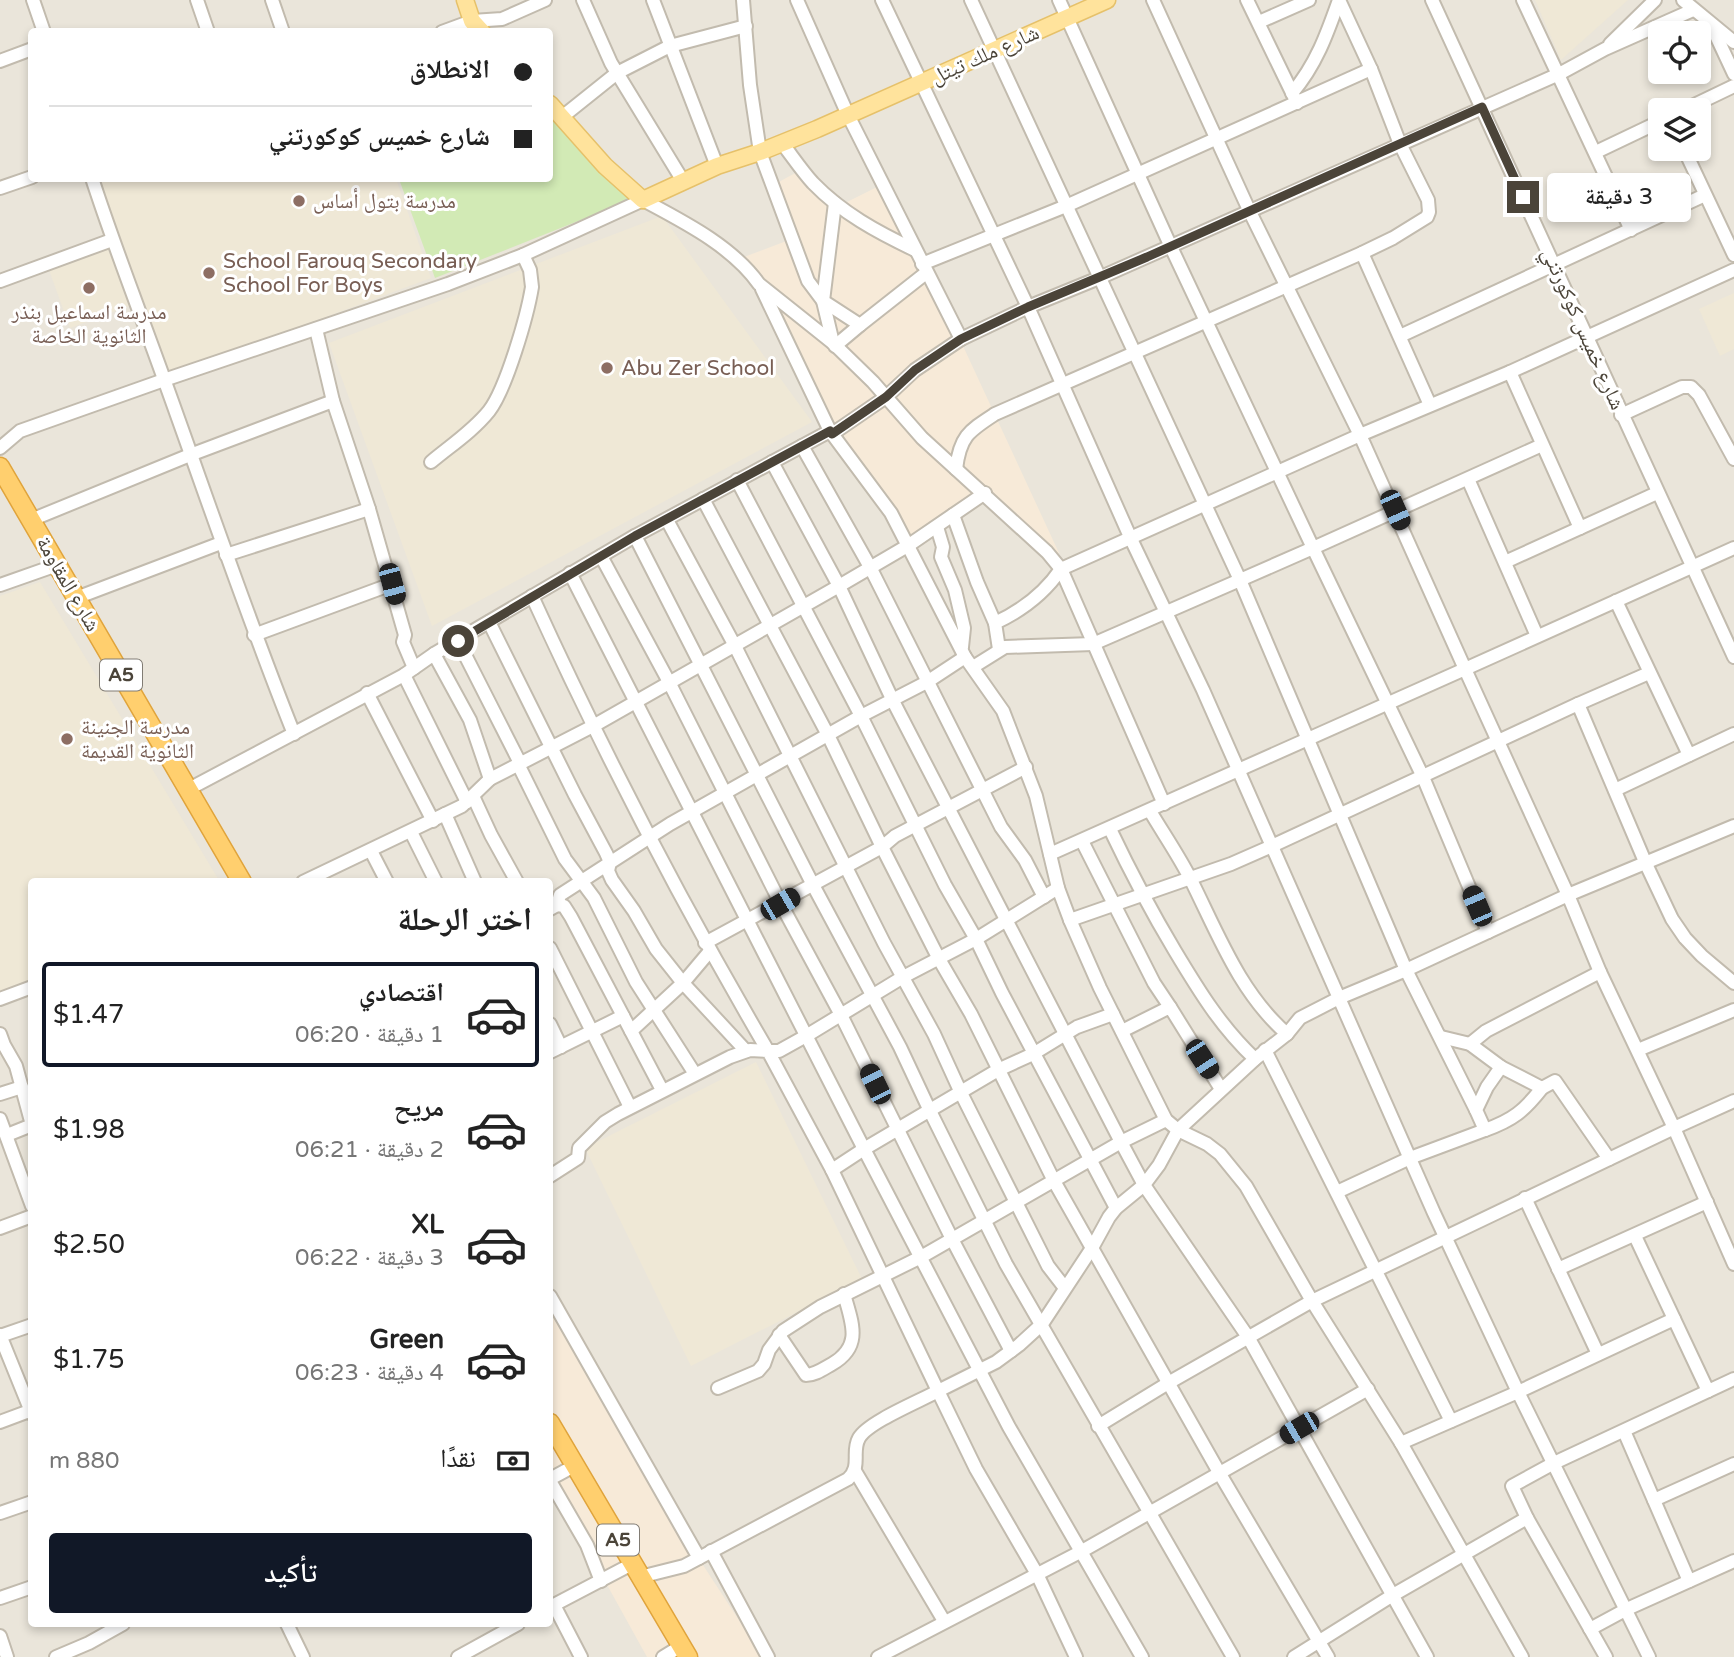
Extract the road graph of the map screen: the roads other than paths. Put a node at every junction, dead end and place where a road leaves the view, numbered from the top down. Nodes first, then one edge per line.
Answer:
1 (33, 0) edge
2 (197, 0) edge
3 (272, 0) edge
4 (465, 0) edge
5 (545, 0) edge
6 (583, 0) edge
7 (653, 0) edge
8 (743, 0) edge
9 (797, 0) edge
10 (882, 0) edge
11 (971, 0) edge
12 (1059, 0) edge
13 (1107, 0) edge
14 (1153, 0) edge
15 (1247, 0) edge
16 (1309, 0) edge
17 (1339, 0) edge
18 (1432, 0) edge
19 (1523, 0) edge
20 (1655, 0) edge
21 (1688, 5) edge
22 (1067, 19) junction
23 (1709, 21) edge
24 (1259, 22) junction
25 (1711, 23) edge
26 (1711, 24) edge
27 (477, 26) edge
28 (746, 26) junction
29 (43, 28) edge
30 (207, 28) edge
31 (282, 28) edge
32 (1734, 41) edge
33 (670, 46) junction
34 (1605, 49) junction
35 (28, 50) edge
36 (995, 51) junction
37 (0, 61) edge
38 (1371, 69) junction
39 (617, 73) junction
40 (1559, 74) junction
41 (1734, 74) edge
42 (922, 83) junction
43 (1734, 86) edge
44 (1294, 98) junction
45 (1709, 98) edge
46 (553, 107) edge
47 (1482, 107) junction
48 (848, 114) junction
49 (562, 117) junction
50 (1648, 127) edge
51 (1216, 138) junction
52 (782, 143) junction
53 (1400, 144) junction
54 (760, 152) junction
55 (1596, 152) junction
56 (1689, 161) edge
57 (717, 166) junction
58 (1139, 173) junction
59 (28, 178) edge
60 (683, 181) junction
61 (93, 182) edge
62 (0, 188) edge
63 (1705, 195) junction
64 (643, 200) junction
65 (835, 204) junction
66 (1066, 206) junction
67 (1250, 211) junction
68 (1631, 230) junction
69 (995, 236) junction
70 (112, 240) junction
71 (1171, 247) junction
72 (915, 250) junction
73 (1362, 253) junction
74 (1734, 254) edge
75 (523, 255) junction
76 (1555, 265) junction
77 (924, 268) junction
78 (1734, 270) edge
79 (1099, 278) junction
80 (0, 281) edge
81 (759, 284) junction
82 (1286, 288) junction
83 (823, 301) junction
84 (1028, 307) junction
85 (1206, 321) junction
86 (860, 325) junction
87 (316, 329) junction
88 (1400, 336) junction
89 (1586, 337) junction
90 (961, 339) junction
91 (834, 345) junction
92 (1134, 355) junction
93 (1510, 372) junction
94 (164, 380) junction
95 (1063, 386) junction
96 (886, 397) junction
97 (333, 401) junction
98 (1430, 405) junction
99 (1621, 415) junction
100 (831, 433) junction
101 (1360, 435) junction
102 (1542, 444) junction
103 (802, 446) junction
104 (0, 449) edge
105 (190, 455) junction
106 (1734, 459) edge
107 (431, 462) dead end
108 (772, 462) junction
109 (0, 467) edge
110 (956, 469) junction
111 (1278, 472) junction
112 (1468, 479) junction
113 (737, 480) junction
114 (985, 493) junction
115 (1657, 494) junction
116 (703, 499) junction
117 (1205, 505) junction
118 (369, 509) junction
119 (1395, 510) junction
120 (953, 515) junction
121 (31, 520) junction
122 (667, 520) junction
123 (937, 527) junction
124 (1580, 528) junction
125 (635, 536) junction
126 (1131, 539) junction
127 (909, 545) junction
128 (1312, 548) junction
129 (1734, 548) edge
130 (224, 549) junction
131 (601, 556) junction
132 (1505, 562) junction
133 (57, 565) junction
134 (870, 567) junction
135 (1692, 568) junction
136 (1061, 569) junction
137 (570, 573) junction
138 (1240, 580) junction
139 (392, 584) junction
140 (0, 585) edge
141 (839, 586) junction
142 (533, 596) junction
143 (76, 598) junction
144 (1616, 601) junction
145 (803, 606) junction
146 (1166, 614) junction
147 (489, 622) junction
148 (995, 623) junction
149 (771, 625) junction
150 (254, 635) junction
151 (1537, 636) junction
152 (458, 641) junction
153 (1093, 644) junction
154 (735, 646) junction
155 (999, 649) junction
156 (435, 654) junction
157 (967, 657) junction
158 (1734, 657) edge
159 (701, 664) junction
160 (1465, 669) junction
161 (409, 671) junction
162 (1649, 673) junction
163 (669, 682) junction
164 (926, 682) junction
165 (368, 693) junction
166 (636, 700) junction
167 (893, 701) junction
168 (1578, 704) junction
169 (1388, 705) junction
170 (861, 716) junction
171 (595, 724) junction
172 (294, 734) junction
173 (1734, 734) edge
174 (828, 735) junction
175 (1308, 738) junction
176 (1498, 742) junction
177 (551, 747) junction
178 (1689, 755) junction
179 (791, 757) junction
180 (519, 764) junction
181 (1026, 767) junction
182 (1238, 769) junction
183 (757, 776) junction
184 (1423, 777) junction
185 (490, 779) junction
186 (982, 789) junction
187 (187, 790) junction
188 (1615, 790) junction
189 (725, 794) junction
190 (470, 799) junction
191 (1164, 804) junction
192 (950, 808) junction
193 (692, 811) junction
194 (1150, 811) junction
195 (445, 814) junction
196 (1339, 814) junction
197 (433, 821) junction
198 (916, 826) junction
199 (1734, 826) edge
200 (1110, 829) junction
201 (411, 832) junction
202 (650, 838) junction
203 (1082, 841) junction
204 (1272, 846) junction
205 (882, 847) junction
206 (371, 851) junction
207 (1050, 854) junction
208 (610, 862) junction
209 (1646, 864) junction
210 (846, 866) junction
211 (1190, 877) junction
212 (240, 878) edge
213 (312, 878) edge
214 (385, 878) edge
215 (434, 878) edge
216 (473, 878) edge
217 (515, 878) edge
218 (583, 881) junction
219 (813, 885) junction
220 (1058, 888) junction
221 (1142, 895) junction
222 (1567, 895) junction
223 (1044, 897) junction
224 (780, 904) junction
225 (1113, 904) junction
226 (553, 907) edge
227 (1007, 919) junction
228 (749, 920) junction
229 (1070, 920) junction
230 (1488, 932) junction
231 (976, 939) junction
232 (708, 947) junction
233 (553, 953) edge
234 (939, 959) junction
235 (1406, 970) junction
236 (1600, 972) junction
237 (903, 977) junction
238 (683, 983) junction
239 (1734, 983) edge
240 (28, 988) edge
241 (871, 996) junction
242 (1339, 998) junction
243 (0, 999) edge
244 (1170, 1007) junction
245 (656, 1010) junction
246 (1734, 1010) edge
247 (1113, 1014) junction
248 (841, 1015) junction
249 (623, 1016) junction
250 (592, 1031) junction
251 (631, 1031) junction
252 (1122, 1031) junction
253 (0, 1034) edge
254 (1287, 1034) junction
255 (1064, 1035) junction
256 (806, 1036) junction
257 (1441, 1037) junction
258 (1470, 1044) junction
259 (555, 1050) edge
260 (1638, 1050) junction
261 (747, 1051) junction
262 (768, 1051) junction
263 (1033, 1054) junction
264 (1260, 1054) junction
265 (1501, 1067) junction
266 (998, 1070) junction
267 (695, 1074) junction
268 (22, 1087) junction
269 (1542, 1087) junction
270 (1221, 1089) junction
271 (662, 1090) junction
272 (961, 1093) junction
273 (0, 1094) edge
274 (1734, 1101) edge
275 (630, 1107) junction
276 (28, 1110) edge
277 (1476, 1110) junction
278 (930, 1111) junction
279 (0, 1118) edge
280 (1166, 1121) junction
281 (28, 1127) edge
282 (1674, 1128) junction
283 (898, 1130) junction
284 (1178, 1130) junction
285 (1485, 1130) junction
286 (7, 1135) junction
287 (1121, 1142) junction
288 (864, 1149) junction
289 (1410, 1158) junction
290 (1609, 1159) junction
291 (1089, 1162) junction
292 (832, 1170) junction
293 (553, 1174) edge
294 (1054, 1181) junction
295 (1144, 1185) junction
296 (1337, 1192) junction
297 (28, 1195) edge
298 (1525, 1198) junction
299 (1707, 1202) junction
300 (1017, 1203) junction
301 (1116, 1208) junction
302 (28, 1218) edge
303 (984, 1221) junction
304 (0, 1228) edge
305 (1446, 1236) junction
306 (1635, 1236) junction
307 (952, 1239) junction
308 (1092, 1248) junction
309 (921, 1257) junction
310 (1734, 1264) edge
311 (1558, 1269) junction
312 (1377, 1271) junction
313 (884, 1277) junction
314 (1065, 1288) junction
315 (844, 1294) junction
316 (553, 1301) edge
317 (1312, 1301) junction
318 (1674, 1319) junction
319 (1042, 1324) junction
320 (28, 1326) edge
321 (779, 1335) junction
322 (0, 1336) edge
323 (1248, 1337) junction
324 (1011, 1351) junction
325 (1598, 1353) junction
326 (980, 1372) junction
327 (1734, 1379) edge
328 (1170, 1382) junction
329 (718, 1388) dead end
330 (1368, 1389) junction
331 (938, 1391) junction
332 (1708, 1391) junction
333 (1518, 1392) junction
334 (28, 1404) edge
335 (28, 1412) edge
336 (1451, 1421) junction
337 (0, 1422) edge
338 (1098, 1426) junction
339 (553, 1428) edge
340 (1299, 1428) junction
341 (1624, 1431) junction
342 (1401, 1443) junction
343 (1554, 1463) junction
344 (1734, 1464) edge
345 (574, 1466) junction
346 (855, 1471) junction
347 (1220, 1474) junction
348 (553, 1478) edge
349 (553, 1485) edge
350 (1654, 1500) junction
351 (28, 1503) edge
352 (1150, 1511) junction
353 (0, 1513) edge
354 (1527, 1518) junction
355 (1082, 1550) junction
356 (705, 1554) junction
357 (1464, 1556) junction
358 (1734, 1561) edge
359 (636, 1570) junction
360 (1037, 1574) junction
361 (601, 1581) junction
362 (1689, 1581) junction
363 (28, 1588) edge
364 (1393, 1595) junction
365 (0, 1598) edge
366 (553, 1605) edge
367 (553, 1608) edge
368 (1627, 1609) junction
369 (944, 1621) junction
370 (113, 1627) edge
371 (288, 1627) edge
372 (514, 1627) edge
373 (1590, 1629) junction
374 (0, 1636) edge
375 (1320, 1642) junction
376 (684, 1652) edge
377 (463, 1656) edge
378 (8, 1657) edge
379 (56, 1657) edge
380 (303, 1657) edge
381 (581, 1657) edge
382 (663, 1657) edge
383 (768, 1657) edge
384 (878, 1657) edge
385 (1076, 1657) edge
386 (1142, 1657) edge
387 (1233, 1657) edge
388 (1294, 1657) edge
389 (1328, 1657) edge
390 (1427, 1657) edge
391 (1522, 1657) edge
392 (1606, 1657) edge
393 (1649, 1657) edge

1 - 29 street
2 - 30 street
3 - 31 street
4 - 27 main road
5 - 27 street
6 - 39 street
7 - 33 street
8 - 28 street
9 - 48 street
10 - 42 street
11 - 36 street
12 - 22 street
13 - 22 main road, شارع ملك تيتل
14 - 51 street
15 - 24 street
16 - 24 street
17 - 38 street
17 - 44 street
18 - 47 street, شارع خميس كوكورتني
19 - 40 street
20 - 34 street
21 - 23 street
21 - 34 street
22 - 36 main road, شارع ملك تيتل
22 - 58 street
24 - 44 street
25 - 32 street
26 - 41 street
28 - 33 street
28 - 54 street
33 - 39 street
33 - 57 street
34 - 40 street
35 - 37 street
36 - 42 main road, شارع ملك تيتل
36 - 66 street
38 - 44 street
38 - 53 street
39 - 49 street
39 - 60 street
40 - 47 street
40 - 55 street
42 - 48 main road, شارع ملك تيتل
42 - 69 street
43 - 45 street
44 - 51 street
46 - 49 main road
47 - 53 street
47 - 76 street, شارع خميس كوكورتني
48 - 52 main road, شارع ملك تيتل
48 - 72 street
49 - 64 main road
50 - 55 street
51 - 58 street
51 - 67 street
52 - 54 main road, شارع ملك تيتل
52 - 65 street
53 - 67 street
53 - 73 street
54 - 57 main road, شارع ملك تيتل
54 - 83 street
55 - 68 street
56 - 63 street
57 - 60 main road, شارع ملك تيتل
58 - 66 street
58 - 71 street
59 - 62 street
60 - 64 main road, شارع ملك تيتل
61 - 70 street
63 - 68 street
63 - 74 street
64 - 75 street
64 - 81 street
65 - 72 street
65 - 83 street
66 - 69 street
66 - 79 street
67 - 71 street
67 - 82 street
68 - 76 street
69 - 77 street
69 - 84 street
70 - 80 street
70 - 94 street
71 - 79 street
71 - 85 street
72 - 77 street
73 - 82 street
73 - 88 street
75 - 87 street
75 - 107 street
76 - 88 street
76 - 89 street, شارع خميس كوكورتني
77 - 86 street
77 - 90 street
78 - 89 street
79 - 84 street
79 - 92 street
81 - 91 street
81 - 100 street
82 - 85 street
82 - 101 street
83 - 86 street
83 - 91 street
84 - 90 street
84 - 95 street
85 - 92 street
85 - 111 street
86 - 91 street
87 - 94 street
87 - 97 street
88 - 98 street
89 - 93 street
89 - 99 street, شارع خميس كوكورتني
90 - 96 street
91 - 96 street
92 - 95 street
92 - 117 street
93 - 98 street
93 - 102 street
94 - 104 street
94 - 105 street
95 - 110 street
95 - 126 street
96 - 100 street
96 - 110 street
97 - 105 street
97 - 118 street
98 - 101 street
99 - 106 street
99 - 115 street, شارع خميس كوكورتني
100 - 103 street
100 - 127 street
101 - 111 street
101 - 119 street
102 - 112 street
102 - 124 street
103 - 108 street
103 - 134 street
105 - 121 street
105 - 130 street
108 - 113 street
108 - 141 street
109 - 121 highway, شارع المقاومة / A5
110 - 114 street
111 - 117 street
111 - 128 street
112 - 119 street
112 - 132 street
113 - 116 street
113 - 145 street
114 - 120 street
114 - 136 street
115 - 124 street
115 - 135 street, شارع خميس كوكورتني
116 - 122 street
116 - 149 street
117 - 126 street
117 - 138 street
118 - 130 street
118 - 139 street
119 - 128 street
119 - 160 street
120 - 123 street
120 - 148 street
121 - 133 highway, شارع المقاومة / A5
122 - 125 street
122 - 154 street
123 - 127 street
123 - 157 street
124 - 132 street
125 - 131 street
125 - 159 street
126 - 136 street
126 - 146 street
127 - 134 street
127 - 157 street
128 - 138 street
128 - 169 street
129 - 135 street
130 - 143 street
130 - 150 street
131 - 137 street
131 - 163 street
132 - 151 street
133 - 140 street
133 - 143 highway, شارع المقاومة / A5
134 - 141 street
134 - 164 street
135 - 144 street
135 - 158 street, شارع خميس كوكورتني
136 - 148 street
136 - 153 street
137 - 142 street
137 - 166 street
138 - 146 street
138 - 175 street
139 - 150 street
139 - 161 street
141 - 145 street
141 - 167 street
142 - 147 street
142 - 171 street
143 - 187 highway, شارع المقاومة / A5
144 - 151 street
144 - 162 street
145 - 149 street
145 - 170 street
146 - 153 street
146 - 182 street
147 - 152 street
147 - 177 street
148 - 155 street
149 - 154 street
149 - 174 street
150 - 172 street
151 - 160 street
152 - 156 street
152 - 180 street
153 - 155 street
153 - 191 street
154 - 159 street
154 - 179 street
155 - 157 street
156 - 161 street
156 - 185 street
157 - 164 street
157 - 181 street
159 - 163 street
159 - 183 street
160 - 169 street
160 - 176 street
161 - 165 street
161 - 190 street
162 - 168 street
162 - 178 street
163 - 166 street
163 - 189 street
164 - 167 street
164 - 186 street
165 - 172 street
165 - 197 street
166 - 171 street
166 - 193 street
167 - 170 street
167 - 192 street
168 - 176 street
168 - 188 street
169 - 175 street
169 - 184 street
170 - 174 street
170 - 198 street
171 - 177 street
171 - 202 street
172 - 187 street
173 - 178 street
174 - 179 street
174 - 205 street
175 - 182 street
175 - 196 street
176 - 184 street
176 - 222 street
177 - 180 street
177 - 208 street
178 - 188 street
179 - 183 street
179 - 210 street
180 - 185 street
180 - 218 street
181 - 186 street
181 - 207 street
182 - 191 street
182 - 204 street
183 - 189 street
183 - 219 street
184 - 196 street
184 - 230 street
185 - 190 street
186 - 192 street
186 - 223 street
187 - 212 highway, شارع المقاومة / A5
188 - 209 street
189 - 193 street
189 - 224 street
190 - 195 street
190 - 217 street
191 - 194 street
192 - 198 street
192 - 227 street
193 - 202 street
193 - 228 street
194 - 200 street
194 - 211 street
195 - 197 street
195 - 216 street
196 - 204 street
196 - 235 street
197 - 201 street
198 - 205 street
198 - 231 street
199 - 209 street
200 - 203 street
200 - 221 street
201 - 206 street
201 - 215 street
202 - 208 street
202 - 232 street
203 - 207 street
203 - 225 street
204 - 211 street
204 - 242 street
205 - 210 street
205 - 234 street
206 - 213 street
206 - 214 street
207 - 220 street
208 - 218 street
208 - 238 street
209 - 222 street
209 - 239 street
210 - 219 street
210 - 237 street
211 - 221 street
211 - 254 street
218 - 226 street
218 - 245 street
219 - 224 street
219 - 241 street
220 - 223 street
220 - 229 street
221 - 225 street
221 - 264 street
222 - 230 street
222 - 236 street
223 - 227 street
224 - 228 street
224 - 248 street
225 - 229 street
225 - 244 street
226 - 249 street
227 - 231 street
227 - 255 street
228 - 232 street
228 - 256 street
229 - 247 street
230 - 235 street
231 - 234 street
231 - 263 street
232 - 238 street
232 - 262 street
233 - 250 street
234 - 237 street
234 - 266 street
235 - 242 street
235 - 257 street
236 - 258 street
236 - 260 street
237 - 241 street
237 - 272 street
238 - 245 street
238 - 261 street
240 - 243 street
241 - 248 street
241 - 278 street
242 - 254 street
242 - 289 street
244 - 252 street
244 - 270 street
245 - 251 street
245 - 267 street
246 - 260 street
247 - 252 street
247 - 255 street
248 - 256 street
248 - 283 street
249 - 250 street
249 - 251 street
250 - 259 street
250 - 275 street
251 - 271 street
252 - 280 street
253 - 268 street
254 - 264 street
255 - 263 street
255 - 287 street
256 - 262 street
256 - 288 street
257 - 258 street
257 - 277 street
258 - 265 street
260 - 282 street
261 - 262 street
261 - 267 street
262 - 292 street
263 - 266 street
263 - 291 street
264 - 270 street
264 - 296 street
265 - 269 street
265 - 277 street
266 - 272 street
266 - 294 street
267 - 271 street
268 - 273 street
268 - 276 street
269 - 285 street
269 - 290 street
270 - 284 street
271 - 275 street
272 - 278 street
272 - 300 street
274 - 282 street
275 - 293 street
277 - 285 street
278 - 283 street
278 - 303 street
279 - 286 street
280 - 284 street
280 - 287 street
281 - 286 street
282 - 290 street
282 - 299 street
283 - 288 street
283 - 307 street
284 - 295 street
284 - 317 street
285 - 289 street
286 - 297 street
287 - 291 street
287 - 295 street
288 - 292 street
288 - 309 street
289 - 296 street
289 - 305 street
290 - 298 street
291 - 294 street
291 - 301 street
292 - 313 street
294 - 300 street
294 - 308 street
295 - 301 street
295 - 323 street
296 - 312 street
298 - 305 street
298 - 311 street
299 - 306 street
299 - 310 street
300 - 303 street
300 - 314 street
301 - 308 street
302 - 304 street
303 - 307 street
303 - 319 street
305 - 312 street
305 - 333 street
306 - 311 street
306 - 318 street
307 - 309 street
307 - 324 street
308 - 314 street
308 - 328 street
309 - 313 street
309 - 326 street
311 - 325 street
312 - 317 street
312 - 336 street
313 - 315 street
313 - 331 street
314 - 319 street
315 - 321 street
315 - 321 street
316 - 356 street
317 - 323 street
317 - 330 street
318 - 325 street
318 - 332 street
319 - 324 street
319 - 338 street
320 - 322 street
321 - 329 street
322 - 334 street
323 - 328 street
323 - 340 street
324 - 326 street
325 - 333 street
326 - 331 street
326 - 355 street
327 - 332 street
328 - 338 street
328 - 347 street
330 - 340 street
330 - 342 street
331 - 346 street
331 - 360 street
332 - 341 street
333 - 336 street
333 - 343 street
335 - 337 street
336 - 342 street
338 - 352 street
339 - 345 highway, A5
340 - 347 street
340 - 364 street
341 - 343 street
341 - 350 street
342 - 357 street
343 - 354 street
343 - 368 street
344 - 350 street
345 - 348 street
345 - 359 highway, A5
346 - 356 street
346 - 369 street
347 - 352 street
347 - 375 street
349 - 361 street
350 - 362 street
351 - 353 street
352 - 355 street
352 - 387 street
354 - 357 street
354 - 373 street
355 - 360 street
355 - 386 street
356 - 359 street
356 - 383 street
357 - 364 street
357 - 391 street
358 - 362 street
359 - 361 street
359 - 376 highway, A5
360 - 369 street
360 - 385 street
361 - 366 street
362 - 368 street
363 - 365 street
364 - 375 street
364 - 390 street
367 - 381 street
368 - 373 street
368 - 393 street
369 - 384 street
370 - 379 street
371 - 380 street
372 - 377 street
373 - 392 street
374 - 378 street
375 - 388 street
375 - 389 street
376 - 382 street

